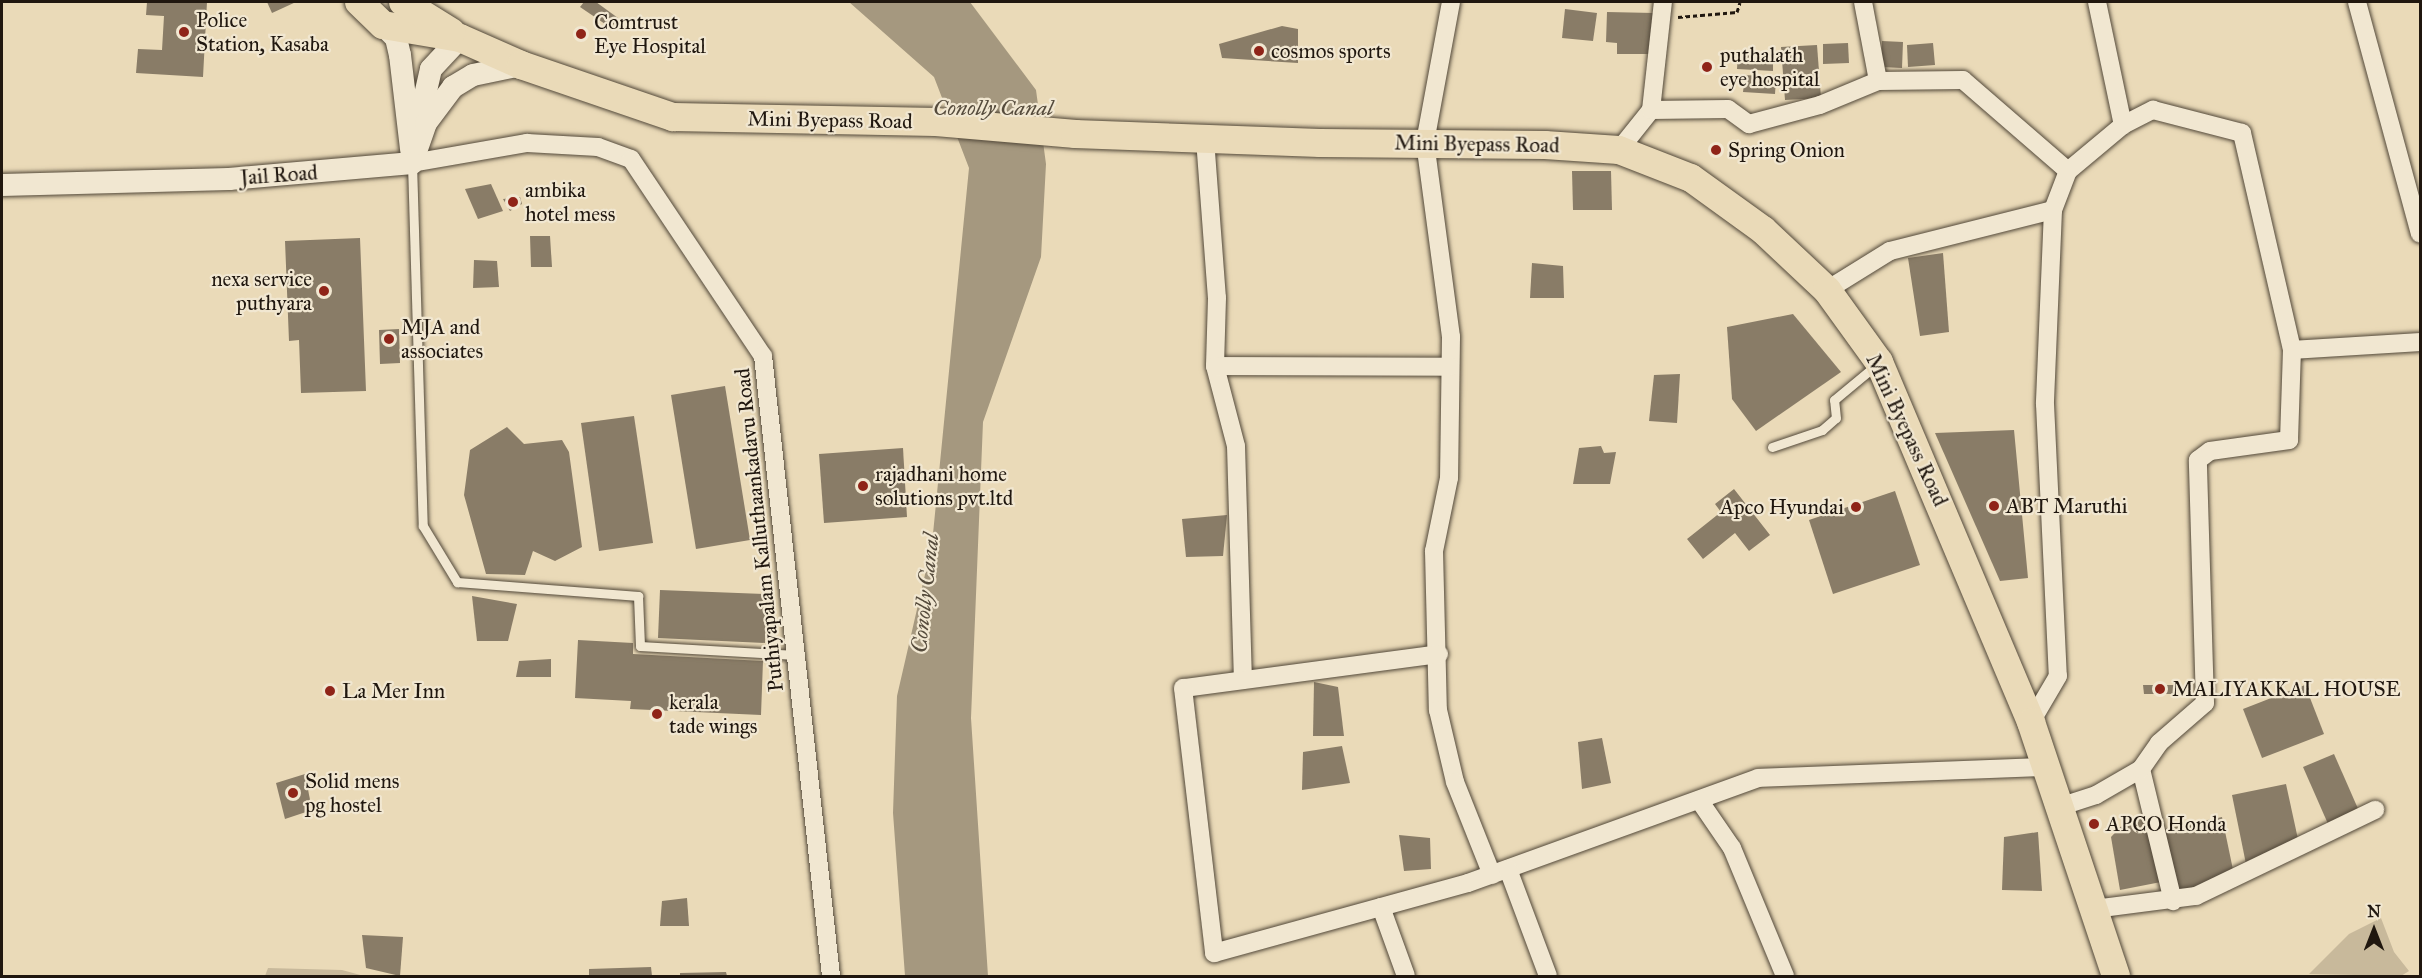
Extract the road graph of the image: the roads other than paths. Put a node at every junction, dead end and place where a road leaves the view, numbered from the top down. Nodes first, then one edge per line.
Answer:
1 (359, 2) edge
2 (403, 2) edge
3 (1451, 2) edge
4 (1663, 2) edge
5 (1863, 2) edge
6 (2097, 2) edge
7 (2357, 2) edge
8 (383, 25) junction
9 (460, 38) junction
10 (521, 65) junction
11 (1878, 81) junction
12 (1651, 110) junction
13 (2123, 125) junction
14 (1205, 139) junction
15 (1425, 142) junction
16 (1618, 150) junction
17 (412, 163) junction
18 (2068, 171) junction
19 (2, 185) edge
20 (2053, 210) junction
21 (2421, 234) edge
22 (1827, 290) junction
23 (2421, 342) edge
24 (2292, 350) junction
25 (1879, 362) junction
26 (1215, 366) junction
27 (1450, 367) junction
28 (1772, 447) dead end
29 (1439, 654) junction
30 (796, 655) junction
31 (1243, 680) junction
32 (2031, 722) junction
33 (2046, 767) junction
34 (2141, 769) junction
35 (1699, 800) junction
36 (2059, 807) junction
37 (2375, 810) dead end
38 (1500, 872) junction
39 (2173, 901) junction
40 (1382, 908) junction
41 (2094, 909) junction
42 (831, 976) edge
43 (1406, 976) edge
44 (1548, 976) edge
45 (1785, 976) edge
46 (2116, 976) edge

1 - 8 main road
2 - 9 main road
3 - 15 street
4 - 12 street
5 - 11 street
6 - 13 street
7 - 21 street
8 - 9 main road, Mini Byepass Road
8 - 17 street
9 - 10 main road, Mini Byepass Road
9 - 17 street
10 - 14 main road, Mini Byepass Road
10 - 17 street
11 - 12 street
11 - 18 street
12 - 16 street
13 - 18 street
13 - 24 street
14 - 15 main road, Mini Byepass Road
14 - 26 street
15 - 16 main road, Mini Byepass Road
15 - 27 street
16 - 22 main road, Mini Byepass Road
17 - 19 street, Jail Road
17 - 30 street, Puthiyapalam Kalluthaankadavu Road
17 - 30 lane
18 - 20 street
20 - 22 street
20 - 32 street
22 - 25 main road, Mini Byepass Road
23 - 24 street
24 - 34 street
25 - 28 lane
25 - 32 main road, Mini Byepass Road
26 - 27 street
26 - 31 street
27 - 29 street
29 - 31 street
29 - 38 street
30 - 42 street, Puthiyapalam Kalluthaankadavu Road
31 - 40 street
32 - 33 main road, Mini Byepass Road
33 - 35 street
33 - 36 main road, Mini Byepass Road
34 - 36 street
34 - 39 street
35 - 38 street
35 - 45 street
36 - 41 main road, Mini Byepass Road
37 - 39 street
38 - 40 street
38 - 44 street
39 - 41 street
40 - 43 street
41 - 46 main road, Mini Byepass Road

